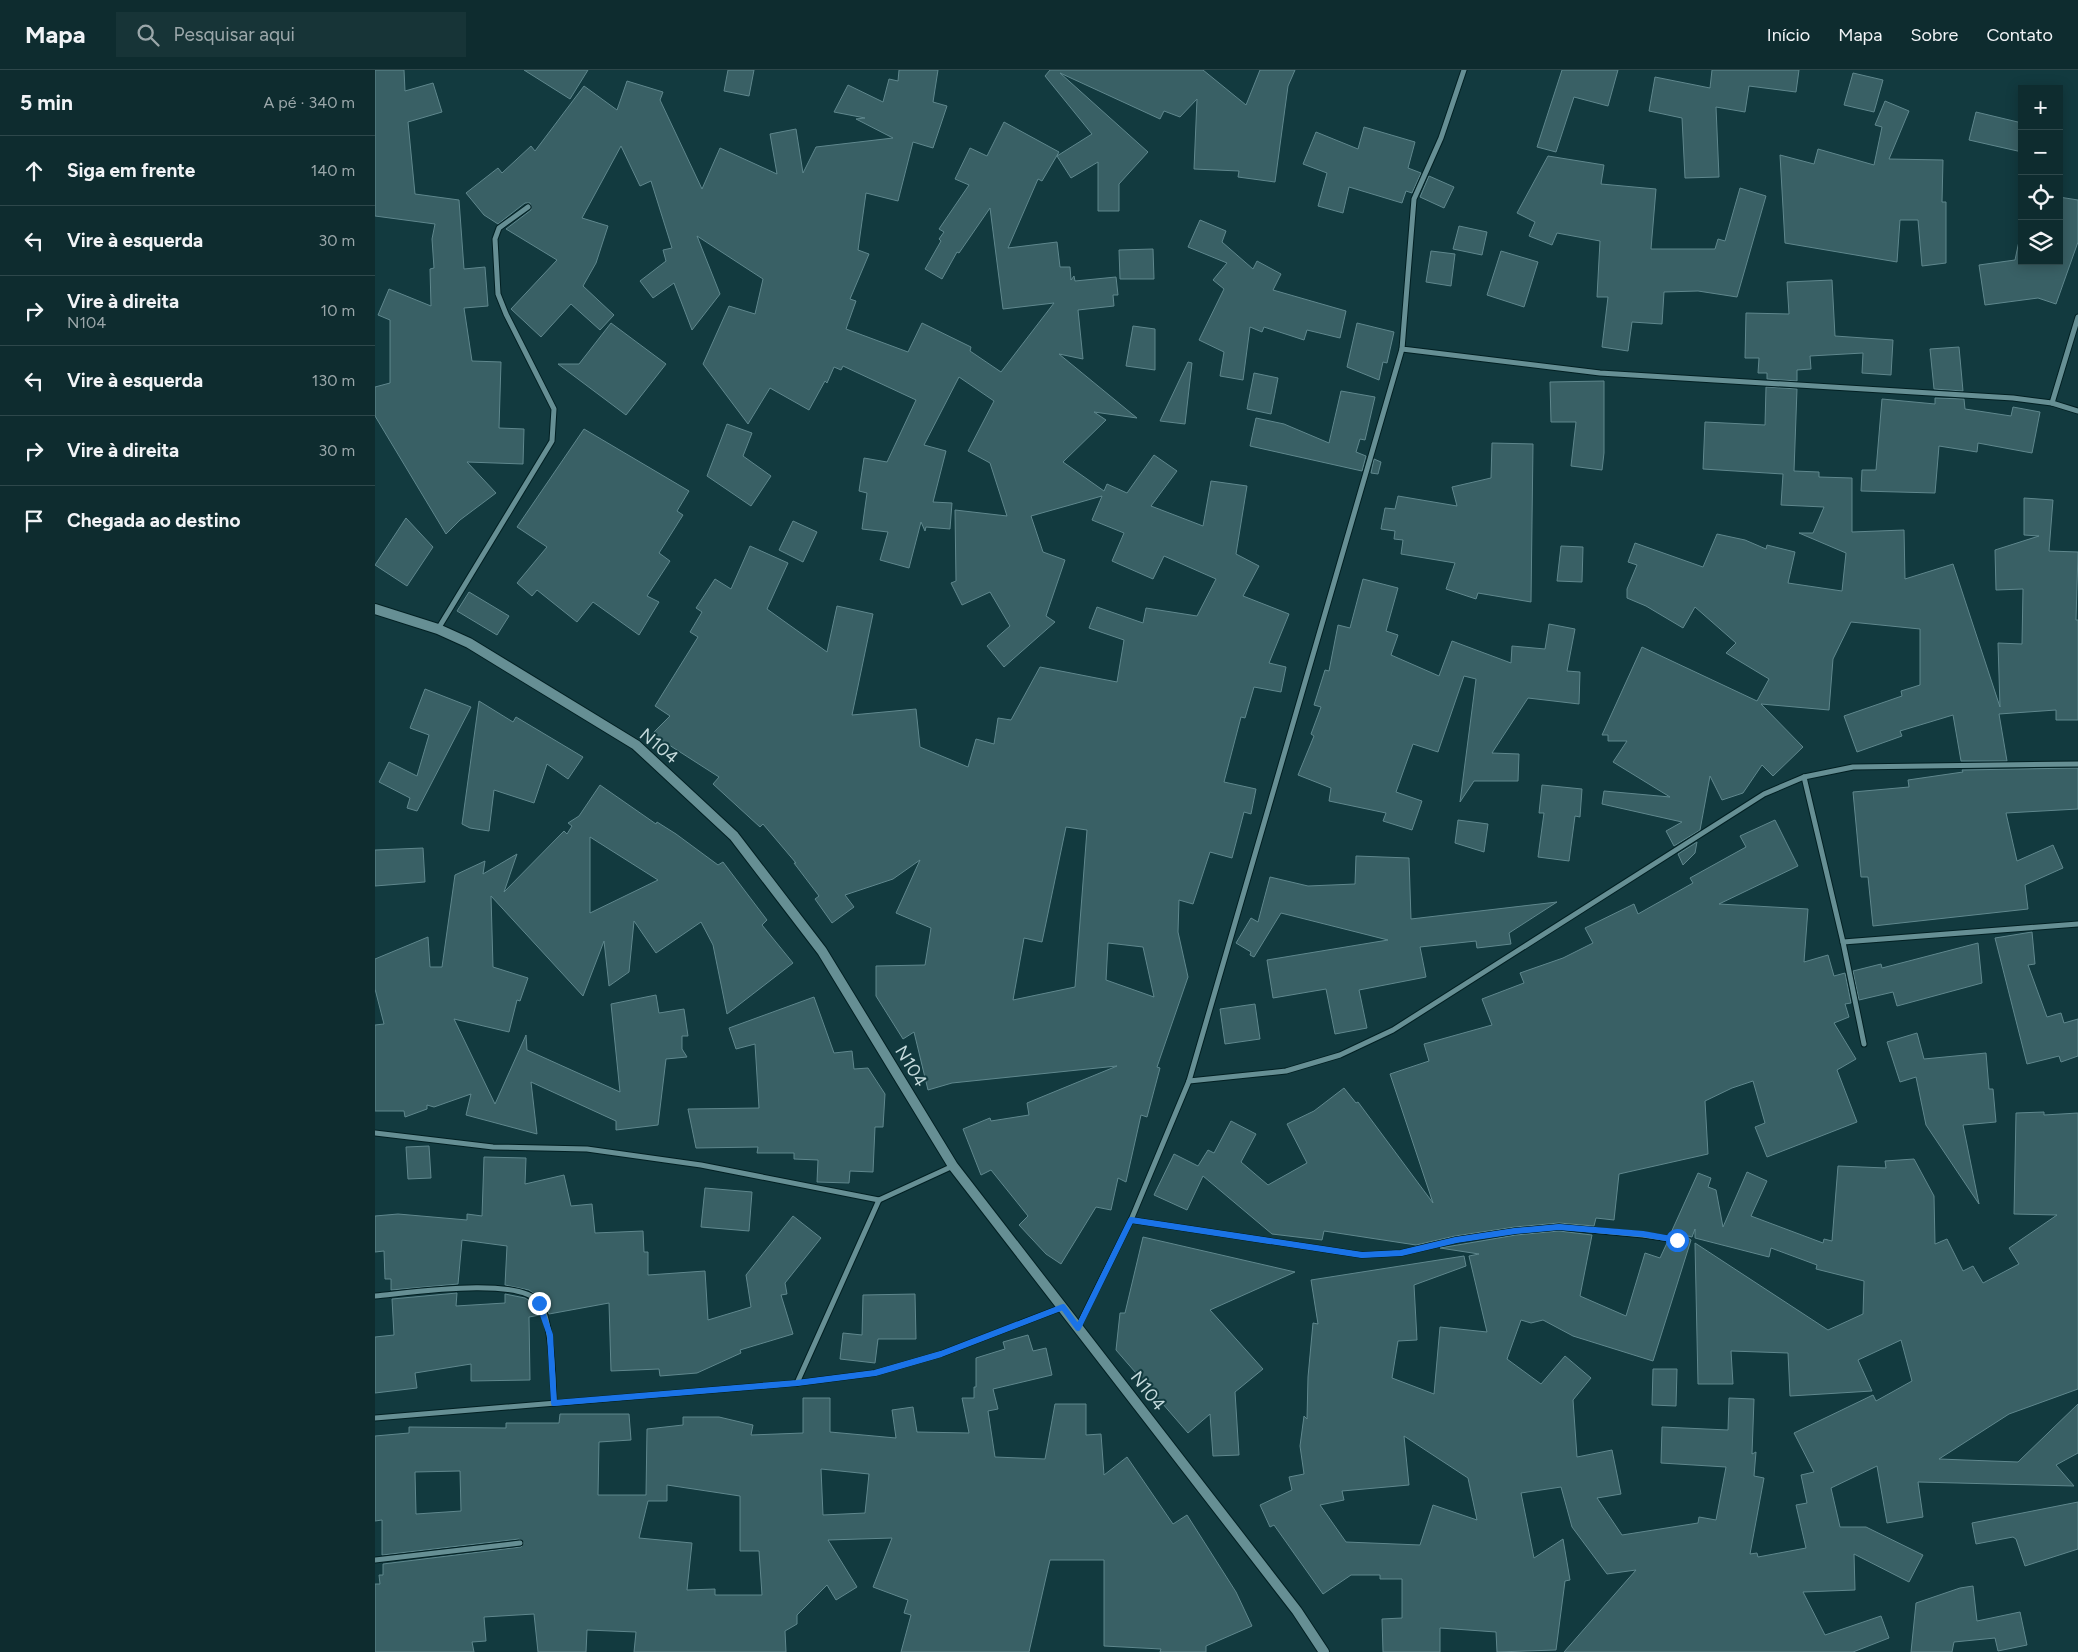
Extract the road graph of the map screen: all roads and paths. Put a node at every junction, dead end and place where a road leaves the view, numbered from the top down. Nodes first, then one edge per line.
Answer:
1 (1464, 70) edge
2 (528, 206) dead end
3 (2078, 317) edge
4 (1402, 349) junction
5 (2052, 402) junction
6 (2078, 411) edge
7 (375, 609) edge
8 (438, 629) junction
9 (2078, 764) edge
10 (1804, 777) junction
11 (2078, 924) edge
12 (1843, 942) junction
13 (1863, 1044) dead end
14 (1189, 1082) junction
15 (375, 1133) edge
16 (953, 1166) junction
17 (879, 1200) junction
18 (1131, 1220) junction
19 (1677, 1240) dead end
20 (375, 1296) edge
21 (1063, 1307) junction
22 (1078, 1328) junction
23 (797, 1383) junction
24 (554, 1403) junction
25 (375, 1418) edge
26 (520, 1543) dead end
27 (375, 1560) edge
28 (1324, 1652) edge

1 - 4 street
2 - 8 street
3 - 5 street
4 - 5 street
4 - 14 street
5 - 6 street
7 - 8 street, N104 / N104
8 - 16 street, N104 / N104
9 - 10 street
10 - 12 street
10 - 14 street
11 - 12 street
12 - 13 street
14 - 18 street
15 - 17 street
16 - 17 street
16 - 21 street, N104 / N104
17 - 23 street
18 - 19 street
18 - 22 street
20 - 24 street
21 - 22 street, N104 / N104
21 - 23 street
22 - 28 street, N104 / N104
23 - 24 street
24 - 25 street
26 - 27 street

